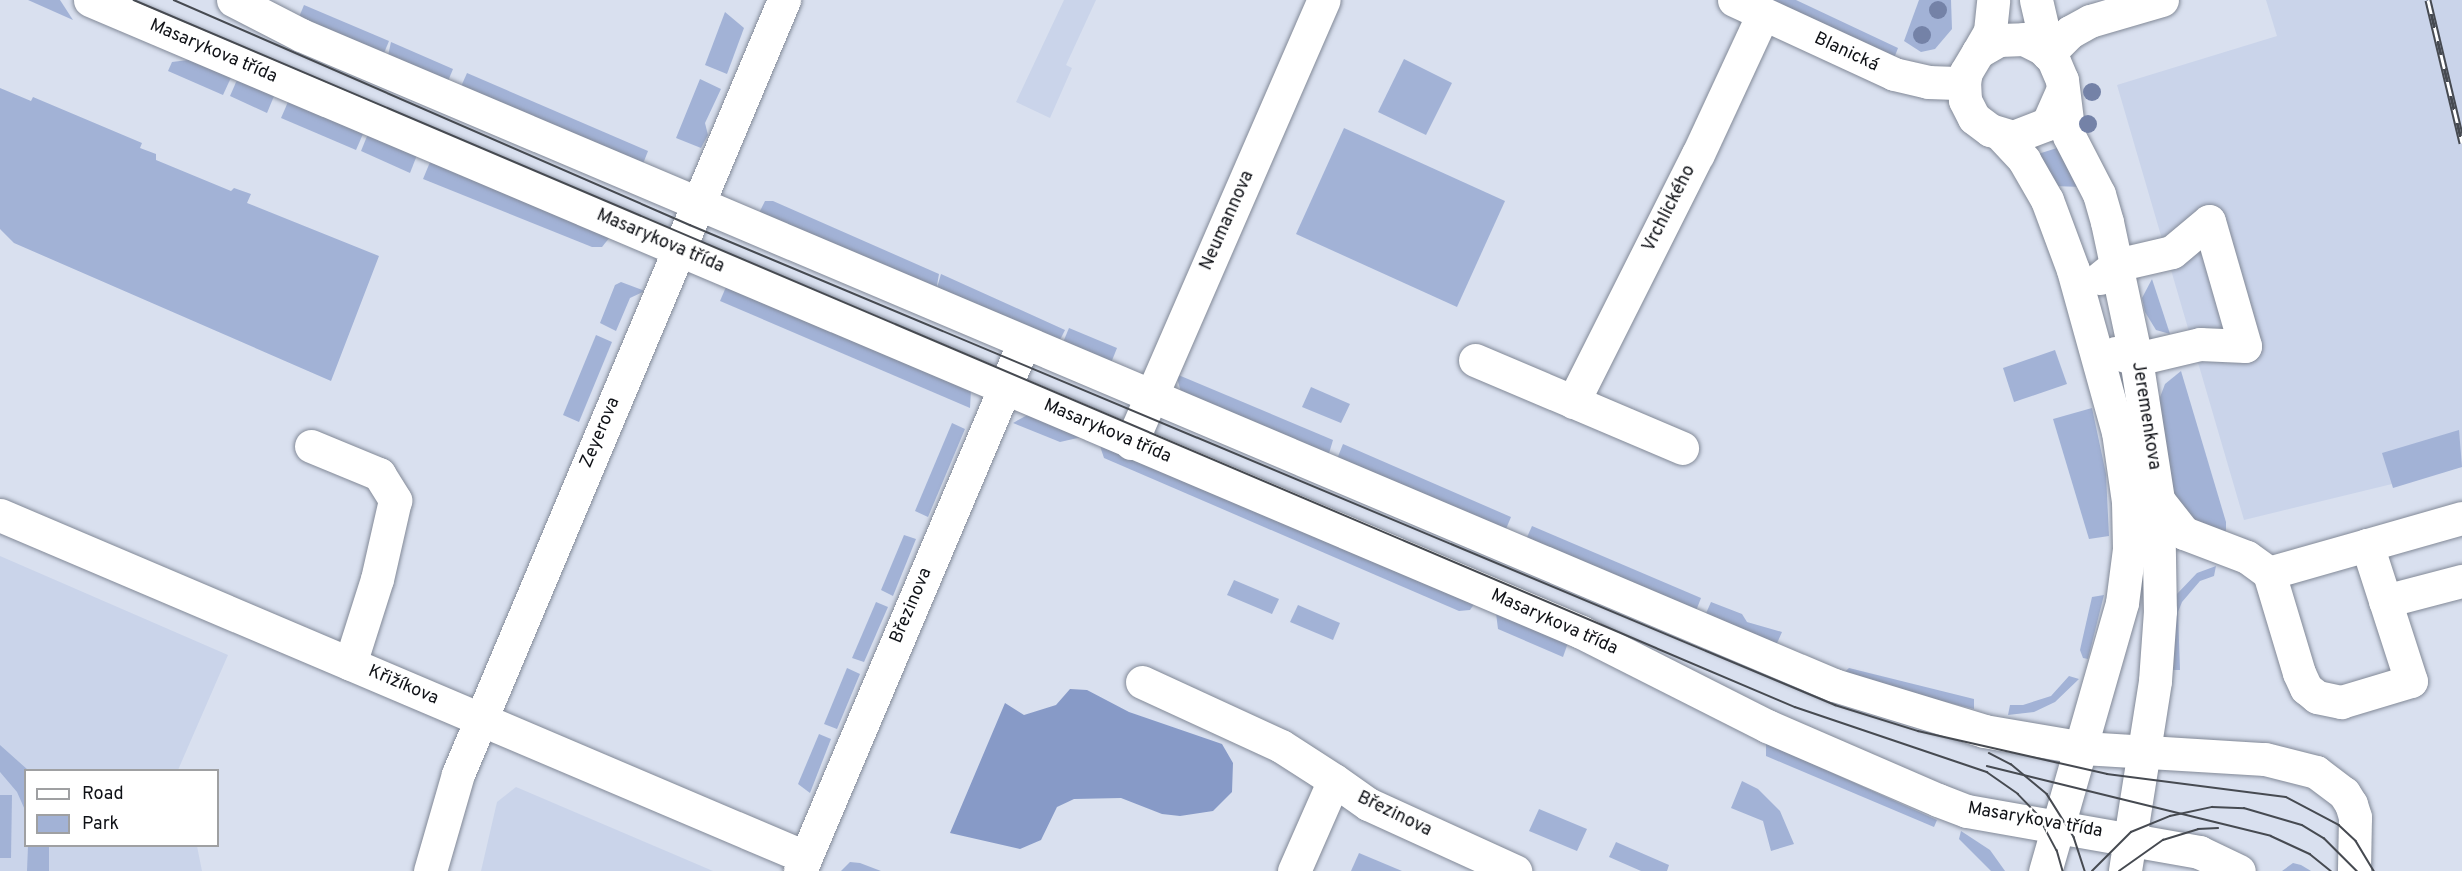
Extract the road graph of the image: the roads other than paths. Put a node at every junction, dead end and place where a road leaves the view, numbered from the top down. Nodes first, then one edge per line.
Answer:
1 (90, 0) edge
2 (233, 0) edge
3 (784, 0) edge
4 (1324, 0) edge
5 (1734, 0) edge
6 (1992, 0) edge
7 (2036, 0) edge
8 (2162, 0) edge
9 (1763, 14) junction
10 (2045, 51) junction
11 (1978, 52) junction
12 (1964, 83) junction
13 (2062, 91) junction
14 (2001, 135) junction
15 (699, 204) junction
16 (679, 250) junction
17 (2116, 265) junction
18 (2091, 328) junction
19 (1024, 342) junction
20 (2136, 358) junction
21 (1475, 360) dead end
22 (1152, 396) junction
23 (999, 401) junction
24 (1573, 402) junction
25 (1131, 443) junction
26 (311, 446) dead end
27 (1682, 448) dead end
28 (2158, 500) junction
29 (0, 515) edge
30 (2462, 518) edge
31 (2367, 545) junction
32 (2220, 549) junction
33 (2269, 573) junction
34 (2462, 581) edge
35 (2385, 601) junction
36 (2160, 611) junction
37 (350, 664) junction
38 (1142, 682) dead end
39 (481, 719) junction
40 (2083, 748) junction
41 (2143, 751) junction
42 (1334, 780) junction
43 (2059, 826) junction
44 (2130, 838) junction
45 (803, 864) edge
46 (430, 871) edge
47 (1294, 871) edge
48 (1515, 871) edge
49 (2045, 871) edge
50 (2125, 871) edge
51 (2240, 871) edge
52 (2354, 871) edge

1 - 16 street, Masarykova třída
2 - 15 street
3 - 15 street, Zeyerova
4 - 22 street, Neumannova
5 - 9 street, Blanická
6 - 11 street
7 - 10 street, Jeremenkova
8 - 10 street
9 - 12 street, Blanická
9 - 24 street, Vrchlického
10 - 11 street
10 - 13 street, Jeremenkova
11 - 12 street
12 - 14 street, Jeremenkova
13 - 14 street
13 - 17 street, Jeremenkova
14 - 18 street, Jeremenkova
15 - 16 street, Zeyerova
15 - 19 street
16 - 23 street, Masarykova třída
16 - 39 street, Zeyerova
17 - 18 street
17 - 20 street, Jeremenkova
17 - 20 street
18 - 20 street
18 - 40 street, Jeremenkova
19 - 22 street
19 - 23 street, Březinova
20 - 28 street, Jeremenkova
21 - 24 street
22 - 25 street, Neumannova
22 - 40 street
23 - 25 street, Masarykova třída
23 - 45 street, Březinova
24 - 27 street
25 - 43 street, Masarykova třída
26 - 37 street
28 - 32 street
28 - 36 street, Jeremenkova
29 - 37 street, Křižíkova
30 - 31 street
31 - 33 street
31 - 35 street
32 - 33 street
32 - 36 street
33 - 35 street
34 - 35 street
36 - 41 street, Jeremenkova
37 - 39 street, Křižíkova
38 - 42 street, Březinova
39 - 45 street, Křižíkova
39 - 46 street, Zeyerova
40 - 41 street
40 - 43 street, Jeremenkova
41 - 44 street, Jeremenkova
41 - 52 street
42 - 47 street
42 - 48 street, Březinova
43 - 44 street, Masarykova třída
43 - 49 street, Jeremenkova
44 - 50 street, Jeremenkova
44 - 51 street

